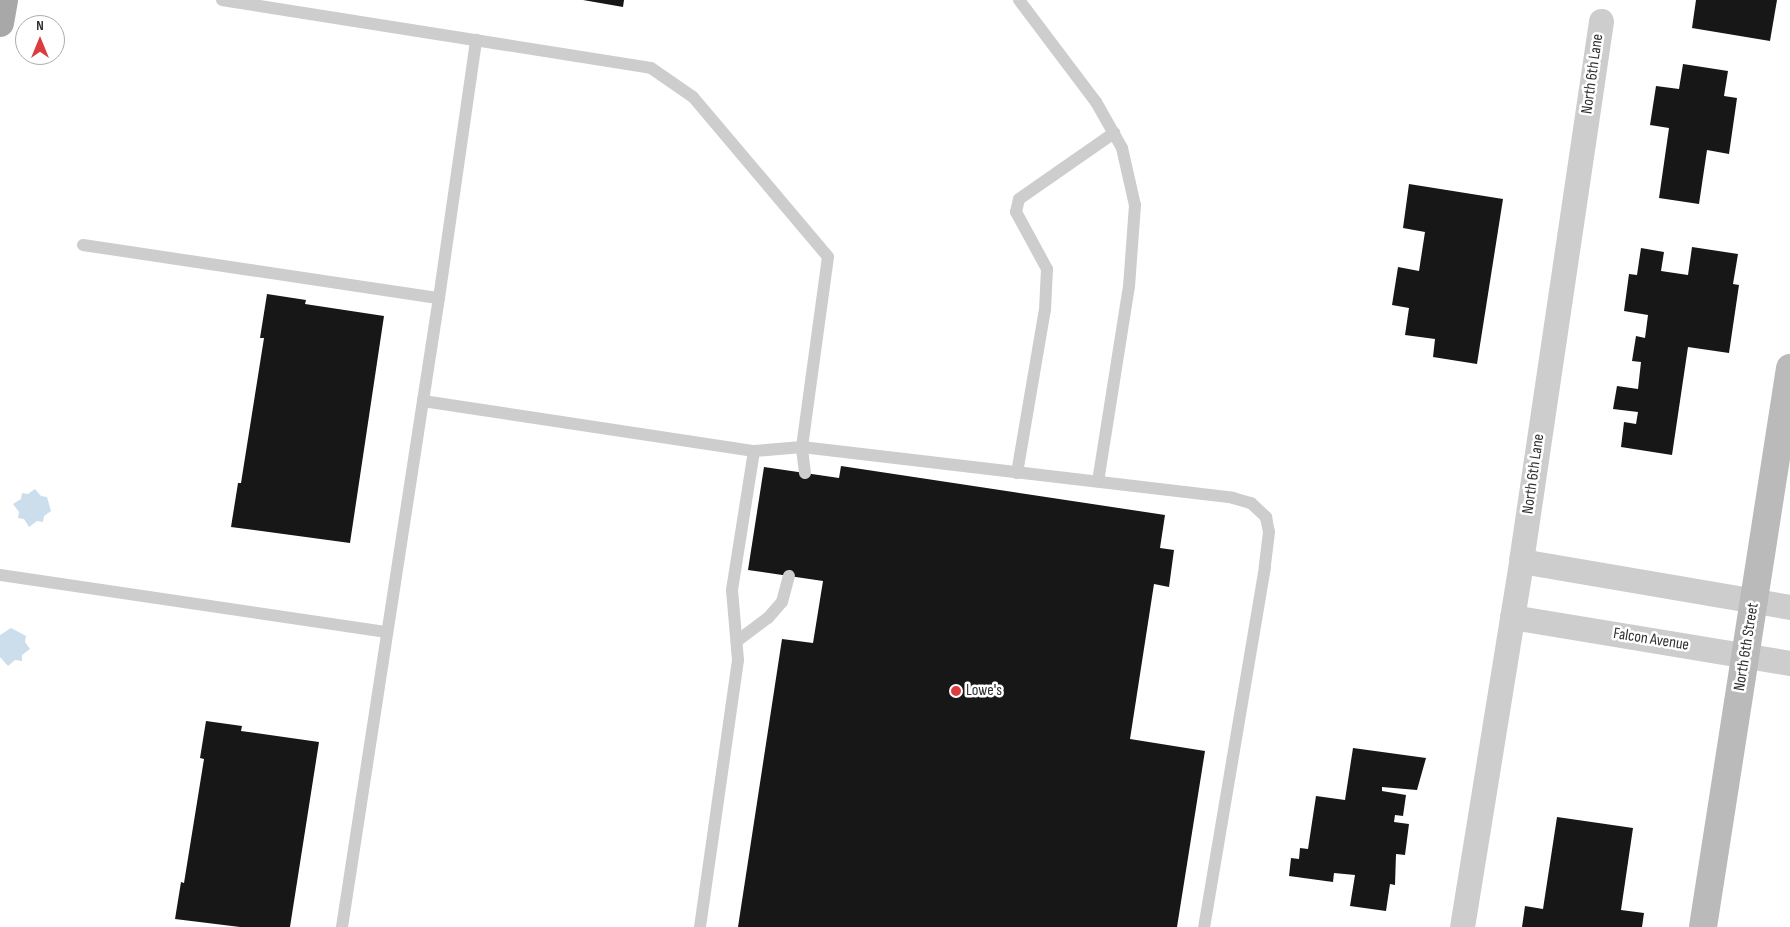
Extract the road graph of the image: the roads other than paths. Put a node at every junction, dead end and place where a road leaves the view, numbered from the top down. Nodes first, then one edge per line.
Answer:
1 (4, 0) edge
2 (222, 0) edge
3 (1019, 0) edge
4 (1601, 21) dead end
5 (0, 23) edge
6 (476, 40) junction
7 (1114, 132) junction
8 (83, 245) dead end
9 (439, 298) junction
10 (1790, 368) edge
11 (423, 402) junction
12 (802, 447) junction
13 (754, 451) junction
14 (804, 472) dead end
15 (1017, 472) junction
16 (1098, 482) junction
17 (1521, 561) junction
18 (0, 575) edge
19 (789, 576) dead end
20 (1754, 602) junction
21 (1790, 608) edge
22 (1512, 617) junction
23 (387, 632) junction
24 (737, 641) junction
25 (1745, 656) junction
26 (1790, 663) edge
27 (342, 927) edge
28 (700, 927) edge
29 (1204, 927) edge
30 (1462, 927) edge
31 (1704, 927) edge

1 - 5 main road
2 - 6 lane
3 - 7 lane
4 - 17 street, North 6th Lane
6 - 9 lane
6 - 12 lane
7 - 15 lane
7 - 16 lane
8 - 9 lane
9 - 11 lane
10 - 20 street, North 6th Street
11 - 13 lane
11 - 23 lane
12 - 13 lane
12 - 14 lane
12 - 15 lane
13 - 24 lane
15 - 16 lane
16 - 29 lane
17 - 20 street
17 - 22 street, North 6th Lane
18 - 23 lane
19 - 24 lane
20 - 21 street
20 - 25 street, North 6th Street
22 - 25 street, Falcon Avenue
22 - 30 street, North 6th Lane
23 - 27 lane
24 - 28 lane
25 - 26 street, Falcon Avenue
25 - 31 street, North 6th Street

